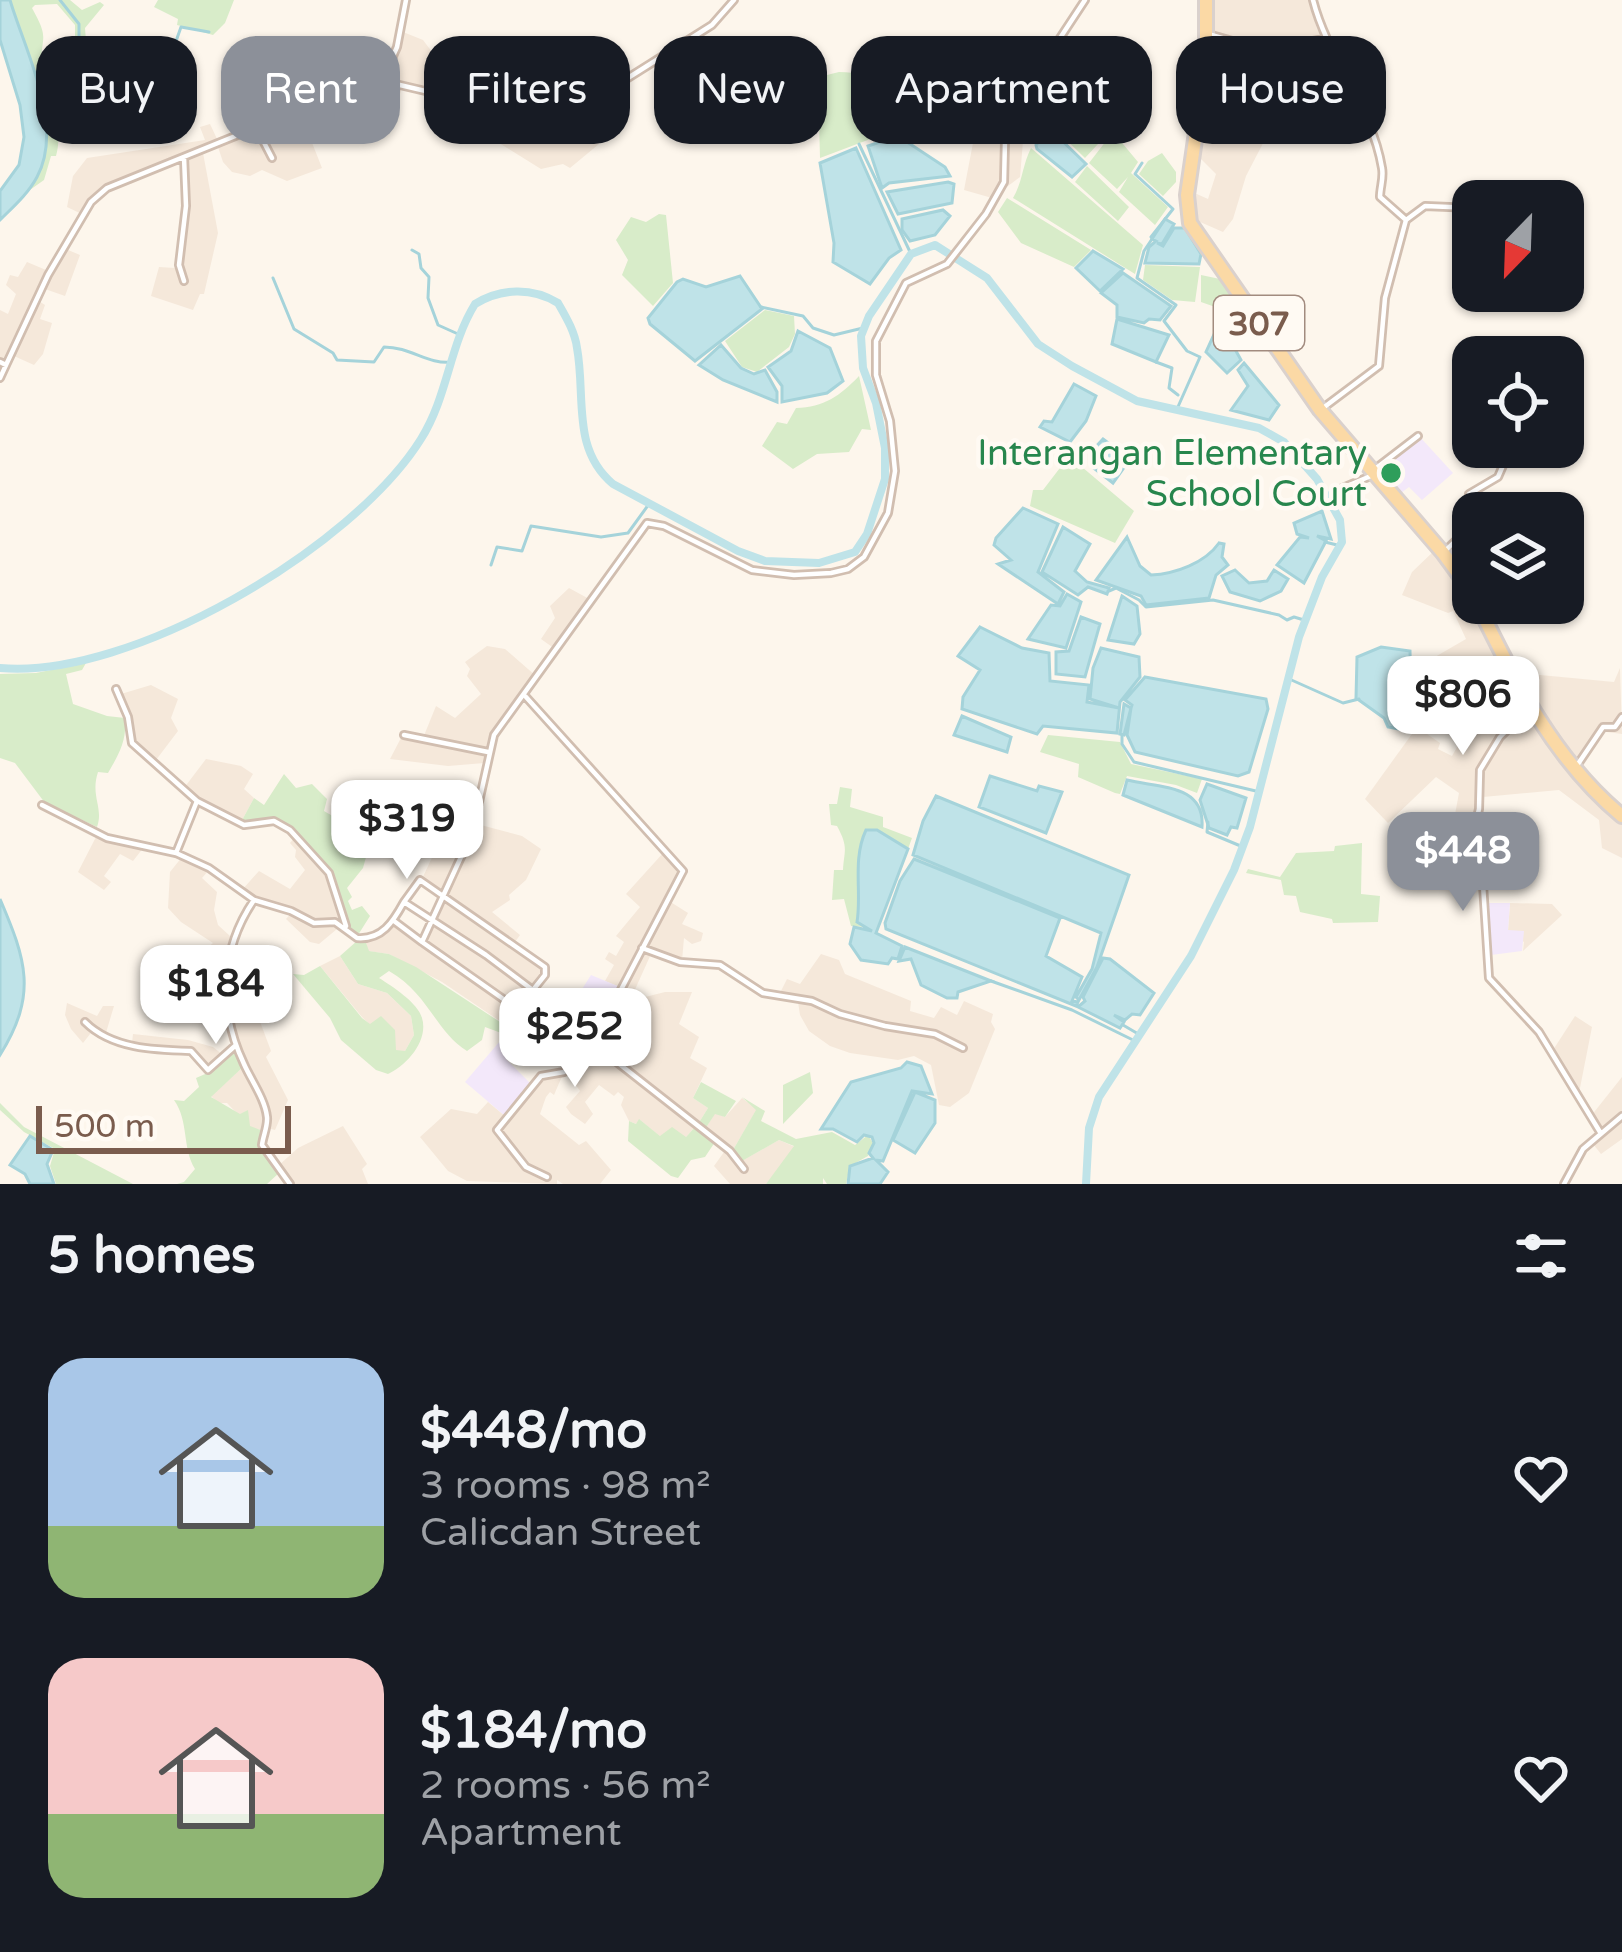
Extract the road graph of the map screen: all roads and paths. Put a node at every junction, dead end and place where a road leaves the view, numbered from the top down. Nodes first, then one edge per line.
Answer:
1 (406, 0) edge
2 (734, 0) edge
3 (1084, 0) edge
4 (1206, 0) edge
5 (1313, 0) edge
6 (1208, 34) junction
7 (399, 36) edge
8 (1215, 36) edge
9 (1326, 36) edge
10 (400, 85) edge
11 (221, 142) edge
12 (265, 144) edge
13 (1374, 144) edge
14 (184, 157) junction
15 (272, 158) dead end
16 (1452, 207) edge
17 (1406, 220) junction
18 (184, 281) dead end
19 (4, 363) edge
20 (0, 378) edge
21 (1320, 410) junction
22 (1418, 436) dead end
23 (1502, 468) edge
24 (1373, 473) junction
25 (1340, 489) dead end
26 (1472, 492) edge
27 (1452, 544) edge
28 (1443, 553) junction
29 (1452, 565) edge
30 (1488, 624) edge
31 (116, 689) dead end
32 (524, 695) junction
33 (1532, 706) junction
34 (1622, 718) edge
35 (404, 735) dead end
36 (488, 752) junction
37 (1574, 768) junction
38 (196, 801) junction
39 (42, 805) dead end
40 (1622, 815) edge
41 (176, 853) junction
42 (446, 896) junction
43 (254, 900) junction
44 (404, 902) junction
45 (394, 921) junction
46 (434, 921) junction
47 (348, 931) junction
48 (422, 942) junction
49 (642, 948) junction
50 (533, 990) junction
51 (546, 1000) junction
52 (532, 1019) junction
53 (85, 1022) dead end
54 (592, 1039) junction
55 (236, 1045) junction
56 (963, 1048) dead end
57 (580, 1053) junction
58 (1622, 1116) edge
59 (1600, 1132) junction
60 (744, 1169) dead end
61 (548, 1177) dead end
62 (290, 1184) edge
63 (1564, 1184) edge

1 - 7 street
2 - 10 street
3 - 32 street
4 - 6 main road, 307
5 - 9 street
6 - 8 street
6 - 21 main road, 307
11 - 14 street
12 - 15 street
13 - 17 street
14 - 18 street
14 - 19 street
16 - 17 street
17 - 21 street
19 - 20 street
21 - 24 main road, 307
22 - 24 street
23 - 26 street
24 - 25 street
24 - 28 main road, 307
27 - 28 street
28 - 29 main road, 307
30 - 33 main road
31 - 38 street
32 - 36 street
32 - 49 street
33 - 37 main road
33 - 59 street
34 - 37 street
35 - 36 street
36 - 42 street
37 - 40 main road
38 - 41 street
38 - 47 street
39 - 41 street
41 - 43 street
42 - 44 street
42 - 46 street
42 - 50 street
43 - 47 street
43 - 55 street
44 - 45 street
44 - 46 street
45 - 47 street
45 - 48 street
46 - 48 street
46 - 50 street
48 - 52 street
49 - 54 street
49 - 56 street
50 - 51 street
51 - 52 street
51 - 54 street
52 - 57 street
53 - 55 street
54 - 57 street
54 - 60 street
55 - 62 street
57 - 61 street
58 - 59 street
59 - 63 street

